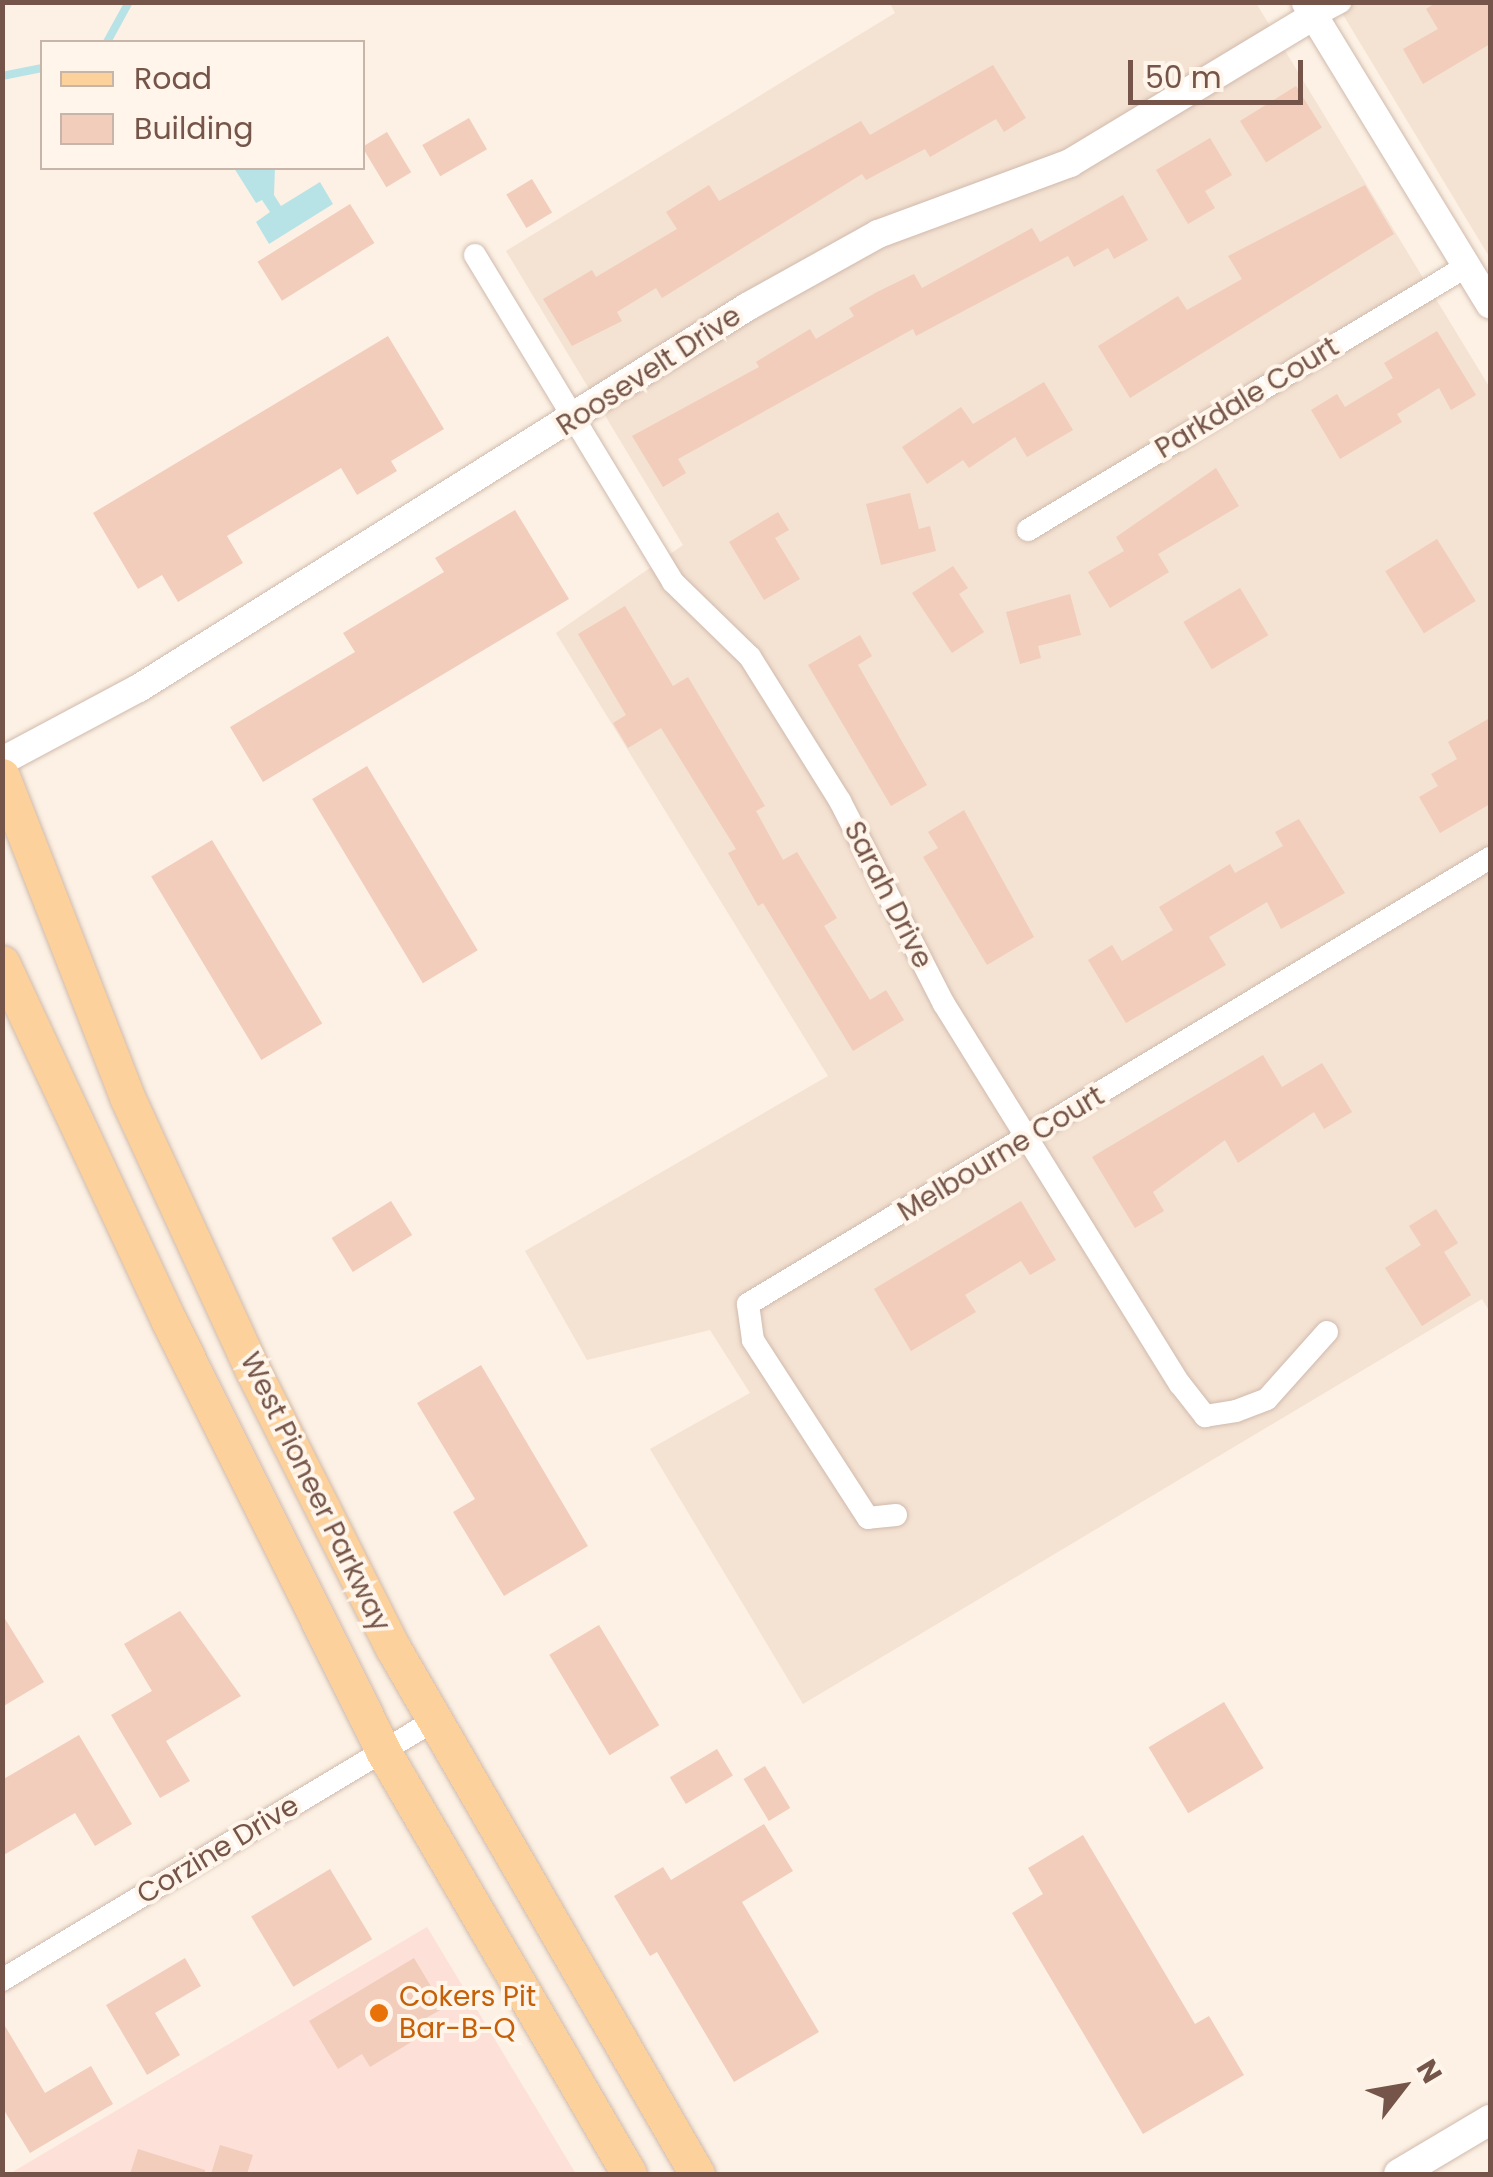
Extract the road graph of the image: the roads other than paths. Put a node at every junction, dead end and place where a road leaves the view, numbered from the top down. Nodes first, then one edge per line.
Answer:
1 (1340, 2) edge
2 (1310, 10) edge
3 (475, 255) dead end
4 (1467, 266) junction
5 (1490, 304) edge
6 (576, 420) junction
7 (1028, 530) dead end
8 (2, 761) edge
9 (2, 776) edge
10 (1490, 858) edge
11 (2, 963) edge
12 (1027, 1138) junction
13 (1327, 1332) dead end
14 (896, 1515) dead end
15 (433, 1720) junction
16 (383, 1751) junction
17 (2, 1980) edge
18 (1490, 2120) edge
19 (628, 2174) edge
20 (696, 2174) edge
21 (1399, 2174) edge

1 - 2 street
2 - 4 street
2 - 6 street, Roosevelt Drive
3 - 6 street, Sarah Drive
4 - 5 street
4 - 7 street, Parkdale Court
6 - 8 street, Roosevelt Drive
6 - 12 street, Sarah Drive
9 - 15 main road, West Pioneer Parkway
10 - 12 street, Melbourne Court
11 - 16 main road, West Pioneer Parkway
12 - 13 street, Sarah Drive
12 - 14 street, Melbourne Court
15 - 16 street, Corzine Drive
15 - 20 main road, West Pioneer Parkway
16 - 17 street, Corzine Drive
16 - 19 main road, West Pioneer Parkway
18 - 21 main road

